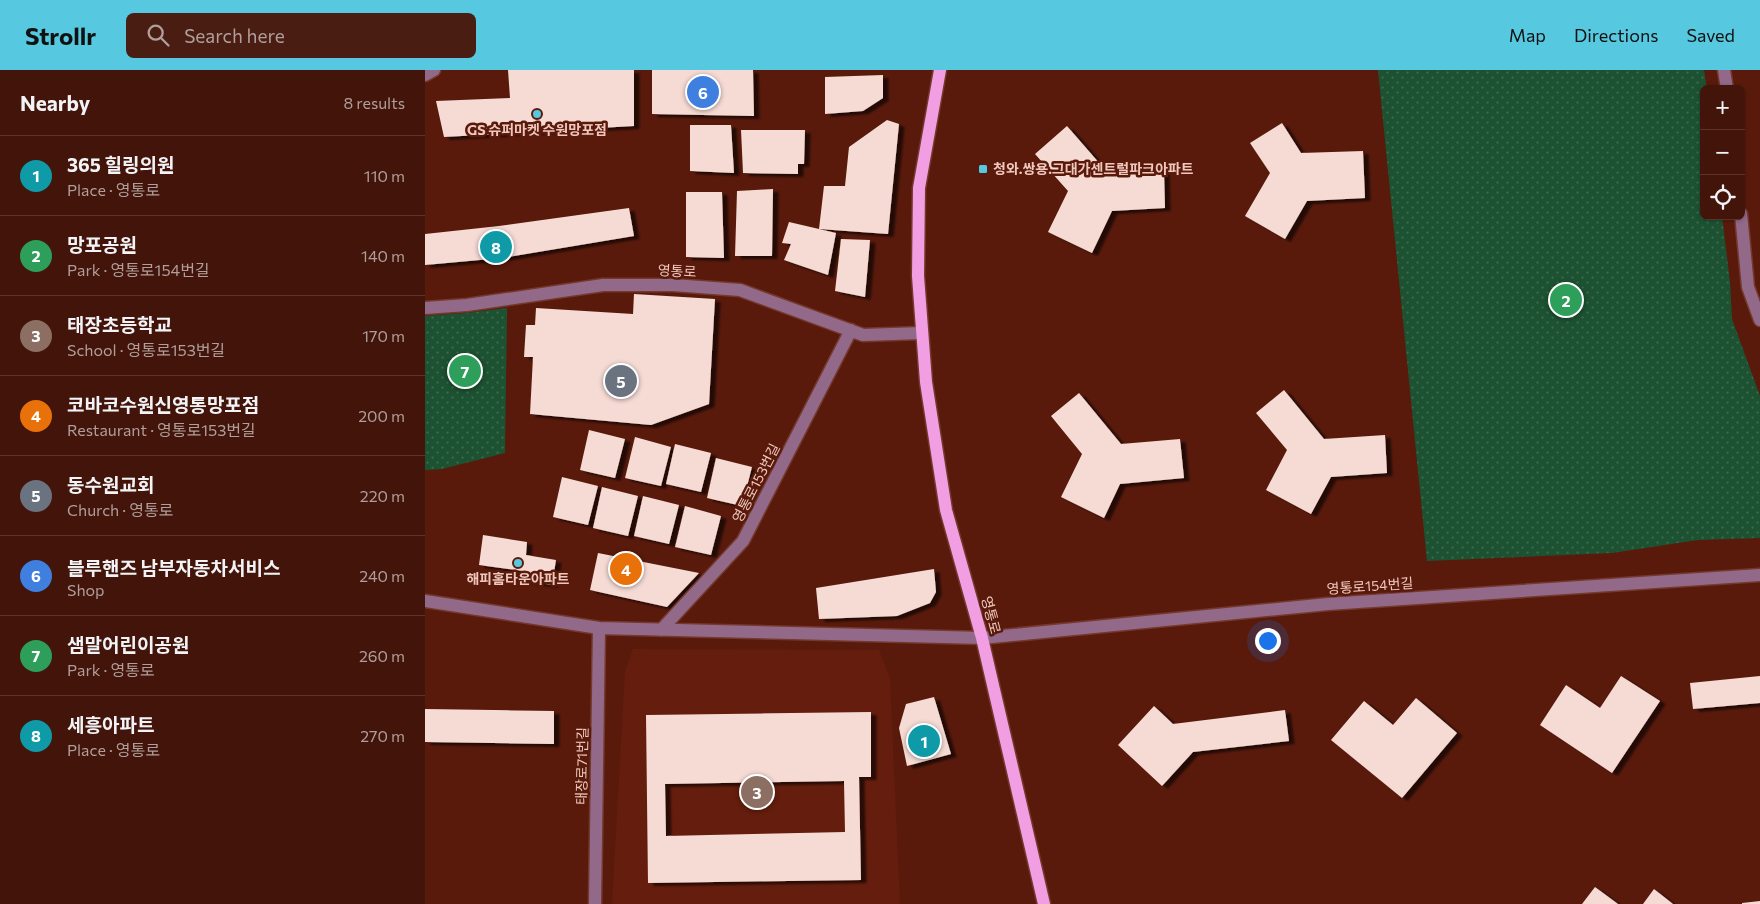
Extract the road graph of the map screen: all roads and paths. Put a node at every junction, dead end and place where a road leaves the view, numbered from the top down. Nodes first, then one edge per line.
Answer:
1 (434, 70) edge
2 (940, 70) edge
3 (1724, 70) edge
4 (425, 76) edge
5 (1726, 85) edge
6 (1742, 220) edge
7 (425, 308) edge
8 (1760, 320) edge
9 (851, 330) junction
10 (922, 333) junction
11 (1760, 575) edge
12 (425, 601) edge
13 (599, 628) junction
14 (661, 630) junction
15 (982, 638) junction
16 (595, 904) edge
17 (1044, 904) edge

1 - 4 street
2 - 10 main road, 영통로
3 - 5 street
6 - 8 street
7 - 9 street, 영통로
9 - 10 street, 영통로
9 - 14 street, 영통로153번길
10 - 15 main road, 영통로
11 - 15 street, 영통로154번길
12 - 13 street
13 - 14 street
13 - 16 street, 태장로71번길
14 - 15 street
15 - 17 main road, 영통로

